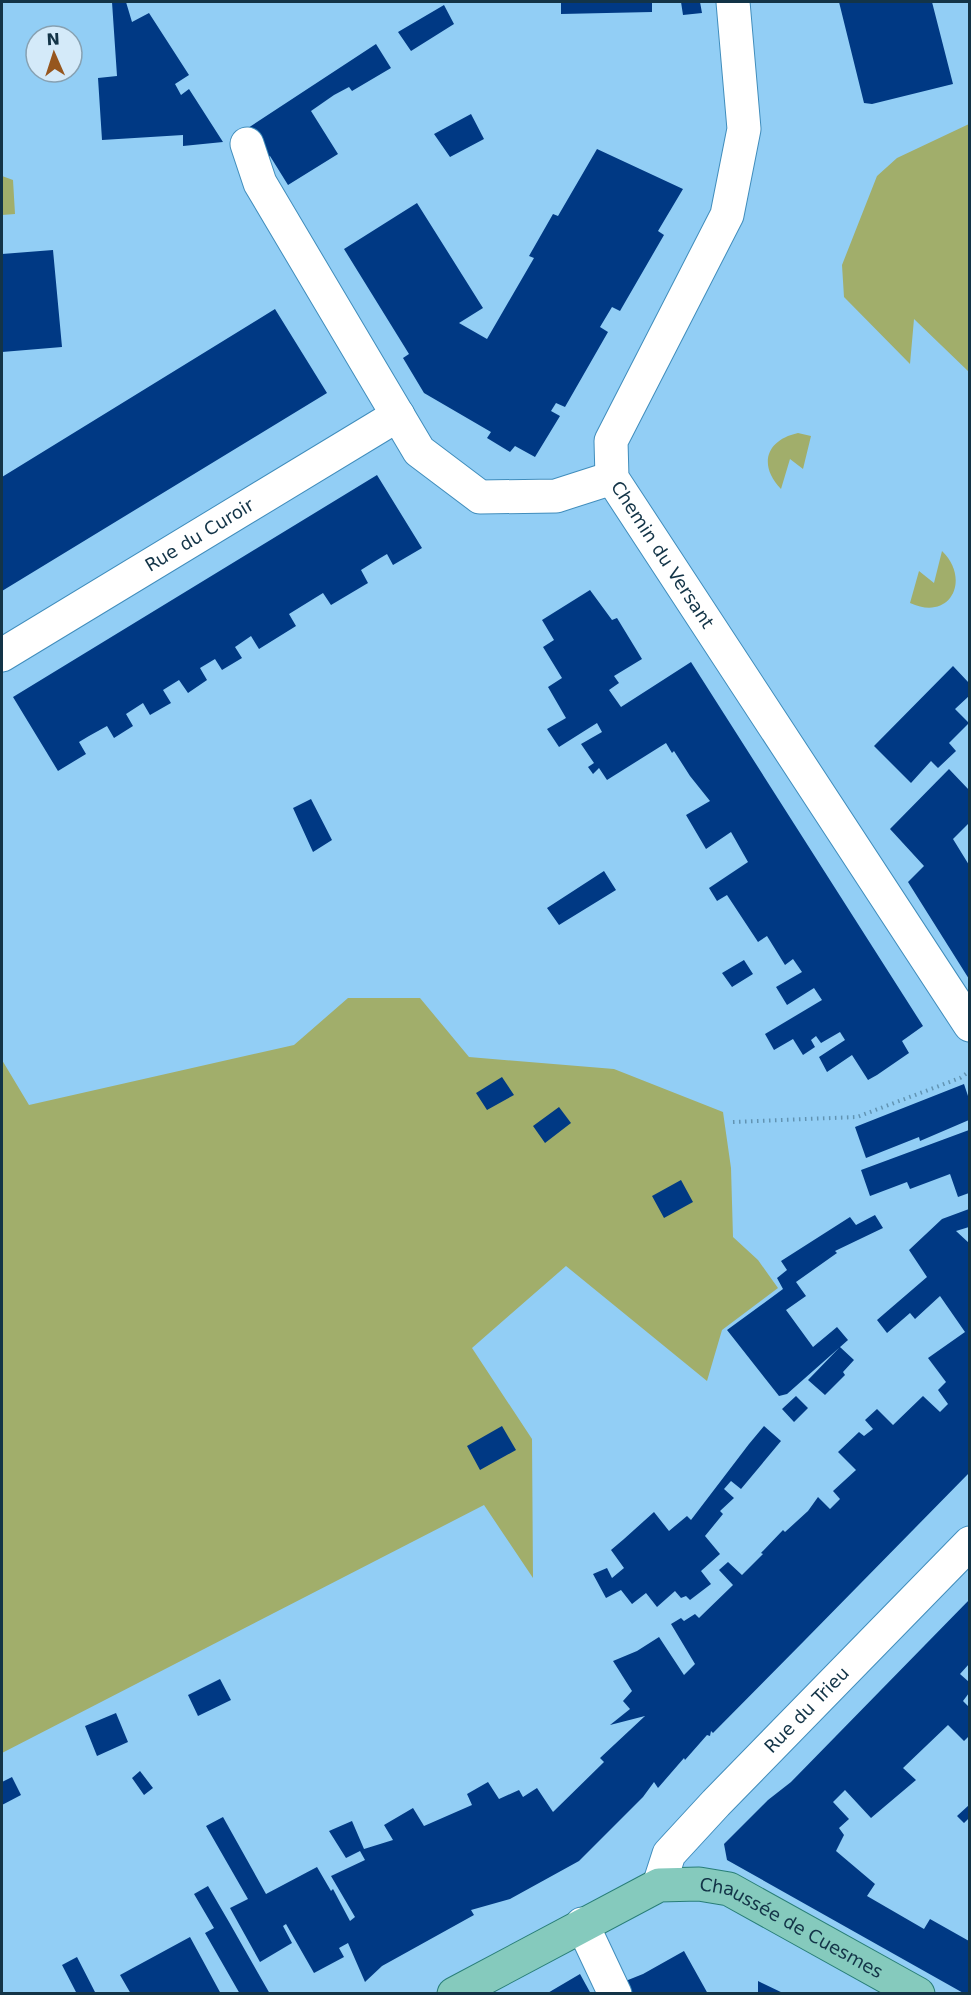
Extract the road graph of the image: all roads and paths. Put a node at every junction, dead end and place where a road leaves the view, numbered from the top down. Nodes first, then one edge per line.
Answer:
1 (733, 2) edge
2 (247, 144) dead end
3 (398, 415) junction
4 (612, 478) junction
5 (2, 655) edge
6 (969, 1026) edge
7 (969, 1071) edge
8 (733, 1122) dead end
9 (969, 1543) edge
10 (659, 1886) junction
11 (582, 1924) junction
12 (454, 1994) edge
13 (615, 1994) edge
14 (918, 1994) edge

1 - 4 street, Chemin du Versant
2 - 3 street
3 - 4 street
3 - 5 street, Rue du Curoir
4 - 6 street, Chemin du Versant
7 - 8 path
9 - 10 street, Rue du Trieu
10 - 11 main road
10 - 14 main road, Chaussée de Cuesmes
11 - 12 main road
11 - 13 street

